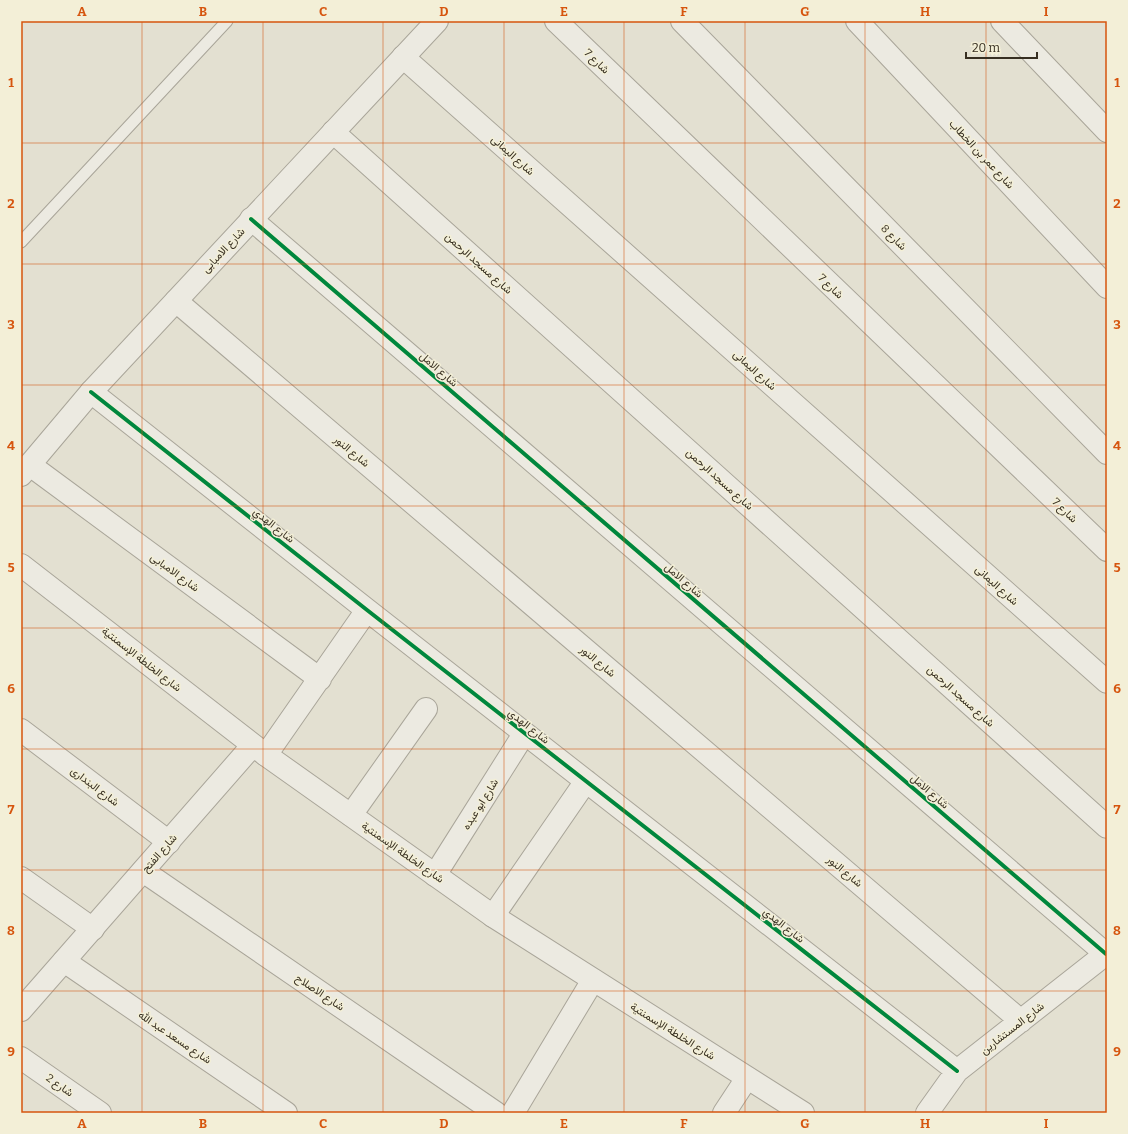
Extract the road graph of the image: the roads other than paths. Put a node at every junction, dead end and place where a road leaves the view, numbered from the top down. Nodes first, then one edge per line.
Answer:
1 (227, 21) edge
2 (437, 21) edge
3 (556, 21) edge
4 (682, 21) edge
5 (857, 21) edge
6 (1002, 21) edge
7 (403, 57) junction
8 (1107, 131) edge
9 (333, 132) junction
10 (251, 219) junction
11 (21, 242) edge
12 (1107, 287) edge
13 (176, 301) junction
14 (91, 392) junction
15 (1107, 453) edge
16 (25, 470) edge
17 (1107, 550) edge
18 (21, 565) edge
19 (367, 610) junction
20 (320, 679) junction
21 (1107, 682) edge
22 (426, 709) dead end
23 (21, 730) edge
24 (524, 734) junction
25 (260, 750) junction
26 (586, 781) junction
27 (351, 815) junction
28 (1107, 827) edge
29 (169, 842) junction
30 (143, 871) junction
31 (435, 874) junction
32 (21, 878) edge
33 (493, 916) junction
34 (93, 929) junction
35 (1106, 954) edge
36 (64, 961) junction
37 (593, 980) junction
38 (21, 1010) edge
39 (1021, 1021) junction
40 (21, 1058) edge
41 (957, 1071) junction
42 (747, 1078) junction
43 (100, 1113) edge
44 (286, 1113) edge
45 (496, 1113) edge
46 (513, 1113) edge
47 (724, 1113) edge
48 (803, 1113) edge
49 (927, 1113) edge

1 - 11 lane
2 - 7 street, شارع الامبابى
3 - 17 street, شارع 7
4 - 15 street, شارع 8
5 - 12 street, شارع عمر بن الخطاب
6 - 8 street
7 - 9 street, شارع الامبابى
7 - 21 street, شارع اليمانى
9 - 10 street, شارع الامبابى
9 - 28 street, شارع مسجد الرحمن
10 - 13 street, شارع الامبابى
10 - 35 street, شارع الامل
13 - 14 street, شارع الامبابى
13 - 39 street, شارع النور
14 - 16 street, شارع الامبابى
14 - 19 street, شارع الهدي
16 - 20 street, شارع الامبابى
18 - 25 street, شارع الخلطة الإسمنتية
19 - 20 street, شارع الفتح
19 - 24 street, شارع الهدي
20 - 25 street, شارع الفتح
22 - 27 street
23 - 29 street, شارع البندارى
24 - 26 street, شارع الهدي
24 - 31 street, شارع ابو عبده
25 - 27 street, شارع الخلطة الإسمنتية
25 - 29 street, شارع الفتح
26 - 33 street
26 - 41 street, شارع الهدي
27 - 31 street, شارع الخلطة الإسمنتية
29 - 30 street, شارع الفتح
30 - 34 street, شارع الفتح
30 - 45 street, شارع الاصلاح
31 - 33 street, شارع الخلطة الإسمنتية
32 - 34 street
33 - 37 street, شارع الخلطة الإسمنتية
34 - 36 street, شارع الفتح
35 - 39 street, شارع المستشارين
36 - 38 street, شارع الفتح
36 - 44 street, شارع مسعد عبد الله
37 - 42 street, شارع الخلطة الإسمنتية
37 - 46 street
39 - 41 street, شارع المستشارين
40 - 43 street, شارع 2
41 - 49 street, شارع المستشارين
42 - 47 street
42 - 48 street, شارع الخلطة الإسمنتية

